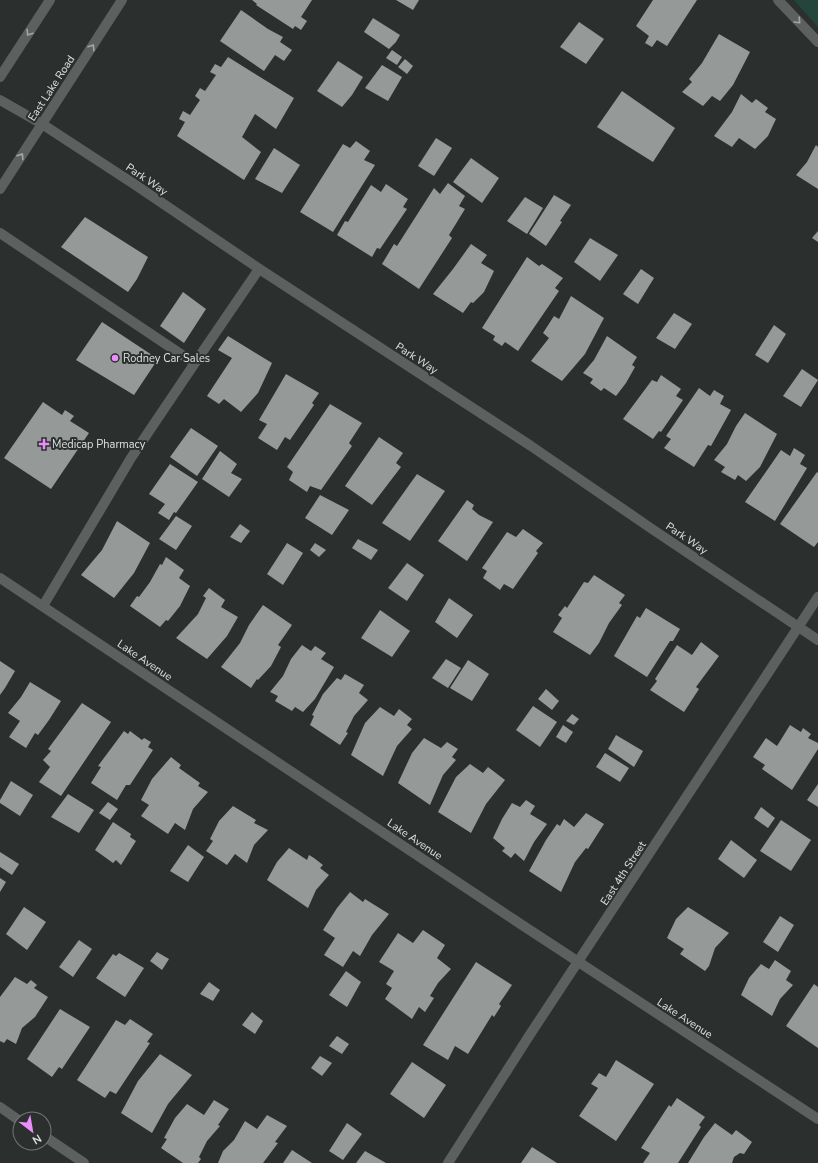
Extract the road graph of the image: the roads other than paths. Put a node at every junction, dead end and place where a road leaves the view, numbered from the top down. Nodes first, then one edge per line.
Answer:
1 (50, 0) edge
2 (122, 0) edge
3 (778, 0) edge
4 (818, 42) edge
5 (0, 76) edge
6 (0, 100) edge
7 (42, 124) junction
8 (0, 189) edge
9 (0, 232) edge
10 (259, 269) junction
11 (194, 363) junction
12 (0, 578) edge
13 (818, 597) edge
14 (43, 606) junction
15 (798, 627) junction
16 (818, 640) edge
17 (578, 962) junction
18 (0, 1107) edge
19 (12, 1115) edge
20 (818, 1119) edge
21 (52, 1141) edge
22 (84, 1163) edge
23 (448, 1163) edge

1 -> 5 street
7 -> 2 street, East Lake Road
3 -> 4 street
6 - 7 street, Park Way
8 -> 7 street, East Lake Road
7 - 10 street, Park Way
9 - 11 street
10 - 11 street
10 - 15 street, Park Way
11 - 14 street
12 - 14 street, Lake Avenue
13 - 15 street, East 4th Street
14 - 17 street, Lake Avenue
15 - 16 street, Park Way
15 - 17 street, East 4th Street
17 - 20 street, Lake Avenue
17 - 23 street, East 4th Street
18 - 19 street
21 - 22 street

